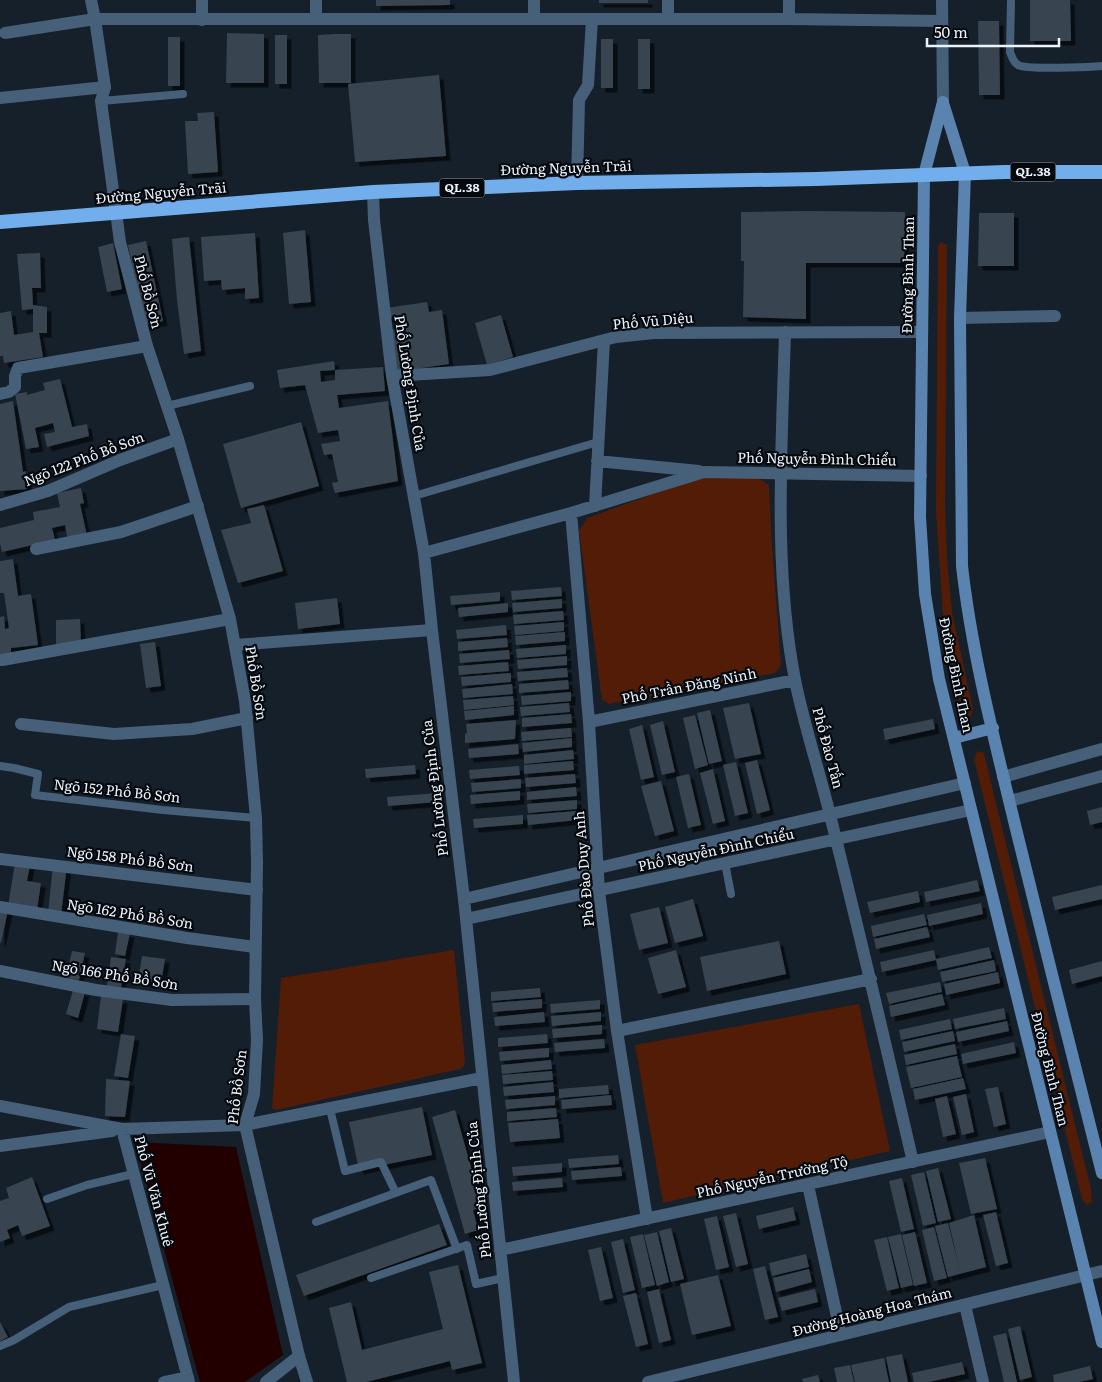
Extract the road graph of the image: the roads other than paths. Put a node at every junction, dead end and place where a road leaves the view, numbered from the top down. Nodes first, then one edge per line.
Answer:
1 (91, 0) edge
2 (202, 0) edge
3 (316, 0) edge
4 (534, 0) edge
5 (668, 0) edge
6 (789, 0) edge
7 (942, 0) edge
8 (1011, 0) edge
9 (96, 19) junction
10 (316, 19) junction
11 (534, 19) junction
12 (592, 19) junction
13 (668, 19) junction
14 (789, 19) junction
15 (202, 20) junction
16 (942, 21) junction
17 (5, 33) dead end
18 (1102, 66) edge
19 (105, 86) junction
20 (183, 94) dead end
21 (0, 98) edge
22 (101, 101) junction
23 (943, 102) junction
24 (1102, 172) edge
25 (965, 173) junction
26 (924, 175) junction
27 (577, 183) junction
28 (373, 192) junction
29 (115, 213) junction
30 (0, 222) edge
31 (1055, 316) dead end
32 (960, 318) junction
33 (785, 332) junction
34 (922, 332) junction
35 (604, 341) junction
36 (147, 346) junction
37 (392, 376) junction
38 (250, 386) dead end
39 (0, 394) edge
40 (167, 406) junction
41 (178, 439) junction
42 (598, 442) junction
43 (597, 461) junction
44 (704, 472) junction
45 (782, 474) junction
46 (921, 476) junction
47 (414, 496) junction
48 (0, 505) edge
49 (198, 506) junction
50 (595, 506) junction
51 (571, 513) junction
52 (36, 550) dead end
53 (424, 553) junction
54 (230, 619) junction
55 (432, 630) junction
56 (235, 645) junction
57 (2, 660) dead end
58 (795, 680) junction
59 (247, 718) junction
60 (589, 722) junction
61 (21, 724) dead end
62 (993, 728) junction
63 (954, 738) junction
64 (1102, 749) edge
65 (0, 766) edge
66 (1003, 776) junction
67 (1102, 776) edge
68 (965, 783) junction
69 (1010, 801) junction
70 (971, 810) junction
71 (830, 815) junction
72 (256, 818) junction
73 (720, 840) junction
74 (836, 840) junction
75 (0, 858) edge
76 (724, 864) junction
77 (598, 868) junction
78 (257, 890) junction
79 (599, 891) junction
80 (730, 894) dead end
81 (464, 899) junction
82 (0, 907) edge
83 (466, 919) junction
84 (255, 947) junction
85 (0, 971) edge
86 (871, 979) junction
87 (255, 999) junction
88 (617, 1031) junction
89 (482, 1078) junction
90 (0, 1106) edge
91 (330, 1109) junction
92 (245, 1125) junction
93 (122, 1129) junction
94 (1050, 1132) junction
95 (0, 1146) edge
96 (913, 1162) junction
97 (1102, 1173) edge
98 (134, 1174) junction
99 (808, 1185) junction
100 (396, 1193) junction
101 (47, 1199) dead end
102 (646, 1219) junction
103 (316, 1222) dead end
104 (456, 1249) junction
105 (500, 1250) junction
106 (1102, 1270) edge
107 (1085, 1274) junction
108 (371, 1278) dead end
109 (503, 1278) junction
110 (163, 1285) junction
111 (965, 1305) junction
112 (842, 1335) junction
113 (1102, 1342) edge
114 (0, 1346) edge
115 (299, 1356) junction
116 (188, 1379) edge
117 (164, 1382) edge
118 (266, 1382) edge
119 (307, 1382) edge
120 (514, 1382) edge
121 (648, 1382) edge
122 (983, 1382) edge

1 - 9 street, Phố Bồ Sơn
2 - 15 street
3 - 10 street
4 - 11 street
5 - 13 street
6 - 14 street
7 - 16 street, Đường Bình Than
8 - 18 lane
9 - 15 street
9 - 17 street
9 - 19 street, Phố Bồ Sơn
10 - 11 street
10 - 15 street
11 - 12 street
12 - 13 street
12 - 27 street
13 - 14 street
14 - 16 street
16 - 23 street, Đường Bình Than
19 - 21 street
19 - 22 street, Phố Bồ Sơn
20 - 22 lane
22 - 29 street, Phố Bồ Sơn
23 - 25 main road, Đường Bình Than
23 - 26 main road, Đường Bình Than
24 - 25 highway, Đường Nguyễn Trãi / QL.38
25 - 26 highway, Đường Nguyễn Trãi / QL.38
25 - 32 main road, Đường Bình Than
26 - 27 highway, Đường Nguyễn Trãi / QL.38
26 - 34 main road, Đường Bình Than
27 - 28 highway, Đường Nguyễn Trãi / QL.38
28 - 29 highway, Đường Nguyễn Trãi / QL.38
28 - 37 street, Phố Lương Định Của
29 - 30 highway, Đường Nguyễn Trãi / QL.38
29 - 36 street, Phố Bồ Sơn
31 - 32 street
32 - 62 main road, Đường Bình Than
33 - 34 street, Phố Vũ Diệu
33 - 35 street, Phố Vũ Diệu
33 - 45 street, Phố Đào Tấn
34 - 46 main road, Đường Bình Than
35 - 37 street, Phố Vũ Diệu
35 - 42 street
36 - 39 street
36 - 40 street, Phố Bồ Sơn
37 - 47 street, Phố Lương Định Của
38 - 40 lane
40 - 41 street, Phố Bồ Sơn
41 - 48 street, Ngõ 122 Phố Bồ Sơn
41 - 49 street, Phố Bồ Sơn
42 - 43 street
42 - 47 lane
43 - 44 street
43 - 50 street
44 - 45 street, Phố Nguyễn Đình Chiểu
44 - 50 street, Phố Nguyễn Đình Chiểu
45 - 46 street, Phố Nguyễn Đình Chiểu
45 - 58 street, Phố Đào Tấn
46 - 63 main road, Đường Bình Than
47 - 53 street, Phố Lương Định Của
49 - 52 street
49 - 54 street, Phố Bồ Sơn
50 - 51 street, Phố Nguyễn Đình Chiểu
51 - 53 street, Phố Nguyễn Đình Chiểu
51 - 60 street, Phố Đào Duy Anh
53 - 55 street, Phố Lương Định Của
54 - 56 street, Phố Bồ Sơn
54 - 57 street
55 - 56 street
55 - 81 street, Phố Lương Định Của
56 - 59 street, Phố Bồ Sơn
58 - 60 street, Phố Trần Đăng Ninh
58 - 71 street, Phố Đào Tấn
59 - 61 street
59 - 72 street, Phố Bồ Sơn
60 - 77 street, Phố Đào Duy Anh
62 - 63 main road
62 - 66 main road, Đường Bình Than
63 - 68 main road, Đường Bình Than
64 - 66 street
65 - 72 lane, Ngõ 152 Phố Bồ Sơn
66 - 69 main road, Đường Bình Than
67 - 69 street
68 - 70 main road, Đường Bình Than
68 - 71 street, Phố Nguyễn Đình Chiểu
69 - 97 main road, Đường Bình Than
70 - 74 street, Phố Nguyễn Đình Chiểu
70 - 94 main road, Đường Bình Than
71 - 73 street, Phố Nguyễn Đình Chiểu
71 - 74 street, Phố Đào Tấn
72 - 78 street, Phố Bồ Sơn
73 - 76 street
73 - 77 street, Phố Nguyễn Đình Chiểu
74 - 76 street, Phố Nguyễn Đình Chiểu
74 - 86 street, Phố Đào Tấn
75 - 78 street, Ngõ 158 Phố Bồ Sơn
76 - 79 street, Phố Nguyễn Đình Chiểu
76 - 80 lane
77 - 79 street, Phố Đào Duy Anh
77 - 81 street, Phố Nguyễn Đình Chiểu
78 - 84 street, Phố Bồ Sơn
79 - 83 street, Phố Nguyễn Đình Chiểu
79 - 88 street, Phố Đào Duy Anh
81 - 83 street, Phố Lương Định Của
82 - 84 street, Ngõ 162 Phố Bồ Sơn
83 - 89 street, Phố Lương Định Của
84 - 87 street, Phố Bồ Sơn
85 - 87 street, Ngõ 166 Phố Bồ Sơn
86 - 88 street
86 - 96 street, Phố Đào Tấn
87 - 92 street, Phố Bồ Sơn
88 - 102 street, Phố Đào Duy Anh
89 - 91 street, Phố Vũ Văn Khuê
89 - 105 street, Phố Lương Định Của
90 - 93 street
91 - 92 street, Phố Vũ Văn Khuê
91 - 100 lane
92 - 93 street, Phố Vũ Văn Khuê
92 - 115 street, Phố Bồ Sơn
93 - 95 street
93 - 98 street, Phố Vũ Văn Khuê
94 - 96 street, Phố Nguyễn Trường Tộ
94 - 107 main road, Đường Bình Than
96 - 99 street, Phố Nguyễn Trường Tộ
98 - 101 lane
98 - 110 street, Phố Vũ Văn Khuê
99 - 102 street, Phố Nguyễn Trường Tộ
99 - 112 street
100 - 103 lane
100 - 104 lane
102 - 105 street, Phố Nguyễn Trường Tộ
104 - 108 lane
104 - 109 lane
105 - 109 street, Phố Lương Định Của
106 - 107 street, Đường Hoàng Hoa Thám
107 - 111 street, Đường Hoàng Hoa Thám
107 - 113 main road, Đường Bình Than
109 - 120 street, Phố Lương Định Của
110 - 114 lane
110 - 116 street, Phố Vũ Văn Khuê
111 - 112 street, Đường Hoàng Hoa Thám
111 - 122 street
112 - 121 street, Đường Hoàng Hoa Thám
115 - 118 street
115 - 119 street, Phố Bồ Sơn
116 - 117 street

